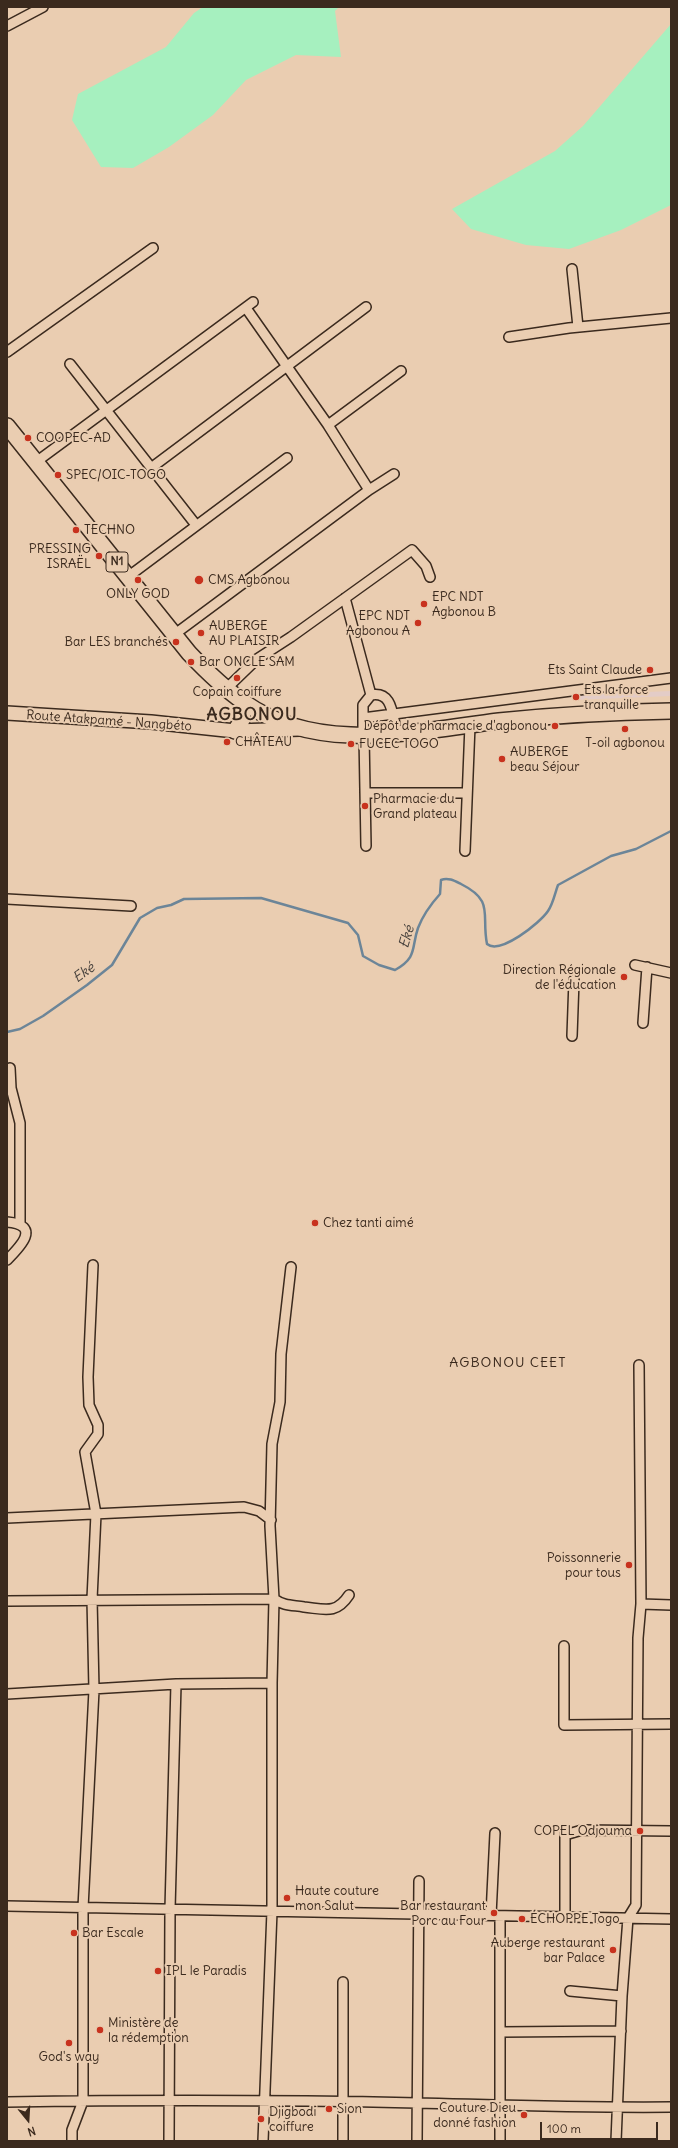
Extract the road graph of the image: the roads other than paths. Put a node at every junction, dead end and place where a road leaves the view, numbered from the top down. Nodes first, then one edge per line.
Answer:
1 (43, 7) edge
2 (7, 26) edge
3 (153, 248) dead end
4 (572, 269) dead end
5 (366, 307) dead end
6 (671, 318) edge
7 (578, 327) junction
8 (509, 337) dead end
9 (7, 352) edge
10 (70, 364) dead end
11 (287, 366) junction
12 (401, 371) dead end
13 (105, 410) junction
14 (328, 425) junction
15 (7, 426) edge
16 (287, 458) dead end
17 (36, 462) junction
18 (151, 468) junction
19 (394, 474) dead end
20 (369, 490) junction
21 (196, 525) junction
22 (129, 576) junction
23 (430, 577) dead end
24 (345, 598) junction
25 (175, 634) junction
26 (671, 678) edge
27 (235, 695) junction
28 (371, 695) junction
29 (671, 711) edge
30 (7, 713) edge
31 (394, 721) junction
32 (470, 725) junction
33 (364, 728) junction
34 (308, 729) junction
35 (235, 731) junction
36 (412, 731) junction
37 (365, 793) junction
38 (466, 793) junction
39 (366, 846) dead end
40 (464, 851) dead end
41 (7, 899) edge
42 (131, 906) dead end
43 (635, 964) dead end
44 (646, 967) junction
45 (671, 973) edge
46 (574, 980) dead end
47 (643, 1023) dead end
48 (572, 1036) dead end
49 (10, 1068) dead end
50 (7, 1222) edge
51 (20, 1223) dead end
52 (7, 1260) edge
53 (93, 1265) dead end
54 (291, 1267) dead end
55 (639, 1365) dead end
56 (96, 1514) junction
57 (7, 1518) edge
58 (271, 1520) junction
59 (350, 1595) dead end
60 (92, 1599) junction
61 (274, 1599) junction
62 (7, 1601) edge
63 (641, 1604) junction
64 (671, 1606) edge
65 (564, 1646) dead end
66 (272, 1683) junction
67 (176, 1684) junction
68 (94, 1690) junction
69 (7, 1694) edge
70 (638, 1724) junction
71 (671, 1724) edge
72 (636, 1830) junction
73 (671, 1831) edge
74 (495, 1833) dead end
75 (419, 1881) dead end
76 (7, 1906) edge
77 (83, 1908) junction
78 (170, 1909) junction
79 (272, 1911) junction
80 (419, 1914) junction
81 (496, 1916) junction
82 (565, 1917) junction
83 (628, 1918) junction
84 (671, 1919) edge
85 (343, 1982) dead end
86 (570, 1991) dead end
87 (622, 1996) junction
88 (621, 2031) junction
89 (501, 2032) junction
90 (169, 2100) junction
91 (83, 2101) junction
92 (7, 2102) edge
93 (264, 2102) junction
94 (345, 2103) junction
95 (418, 2103) junction
96 (500, 2106) junction
97 (617, 2107) junction
98 (671, 2107) edge
99 (72, 2141) edge
100 (169, 2141) edge
101 (263, 2141) edge
102 (343, 2141) edge
103 (417, 2141) edge
104 (500, 2141) edge
105 (616, 2141) edge

1 - 2 street
3 - 9 street
4 - 7 street
5 - 11 street
6 - 7 street
7 - 8 street
10 - 13 street
11 - 13 street
11 - 14 street
11 - 18 street
12 - 14 street
13 - 17 street
13 - 18 street
14 - 20 street
15 - 17 highway, N1
16 - 21 street
17 - 22 highway, N1
18 - 21 street
19 - 20 street
20 - 25 street
21 - 22 street
22 - 25 highway, N1
23 - 24 street
24 - 27 street
24 - 28 street
25 - 27 highway, N1
26 - 31 street
27 - 33 highway, N1
27 - 34 highway, N1
27 - 35 highway
28 - 31 street
28 - 33 street
29 - 32 highway, N1
30 - 35 main road, Route Atakpamé - Nangbéto
31 - 33 highway, N1
31 - 36 highway, N1
32 - 36 highway, N1
32 - 38 street
33 - 34 highway, N1
33 - 36 highway, N1
33 - 37 street
34 - 35 main road, Route Atakpamé - Nangbéto
37 - 38 street
37 - 39 street
38 - 40 street
41 - 42 street
43 - 44 street
44 - 45 street
44 - 47 street
46 - 48 street
49 - 51 street
50 - 52 street
53 - 56 street
54 - 58 street
55 - 63 street
56 - 57 street
56 - 58 street
56 - 60 street
58 - 61 street
59 - 61 street
60 - 61 street
60 - 62 street
60 - 68 street
61 - 66 street
63 - 64 street
63 - 70 street
65 - 70 street
66 - 67 street
66 - 79 street
67 - 68 street
67 - 78 street
68 - 69 street
68 - 77 street
70 - 71 street
70 - 72 street
72 - 73 street
72 - 82 street
72 - 83 street
74 - 81 street
75 - 80 street
76 - 77 street
77 - 78 street
77 - 91 street
78 - 79 street
78 - 90 street
79 - 80 street
79 - 93 street
80 - 81 street
80 - 95 street
81 - 82 street
81 - 89 street
82 - 83 street
83 - 84 street
83 - 87 street
85 - 94 street
86 - 87 street
87 - 88 street
88 - 89 street
88 - 97 street
89 - 96 street
90 - 91 street
90 - 93 street
90 - 100 street
91 - 92 street
91 - 99 street
93 - 94 street
93 - 101 street
94 - 95 street
94 - 102 street
95 - 96 street
95 - 103 street
96 - 97 street
96 - 104 street
97 - 98 street
97 - 105 street

